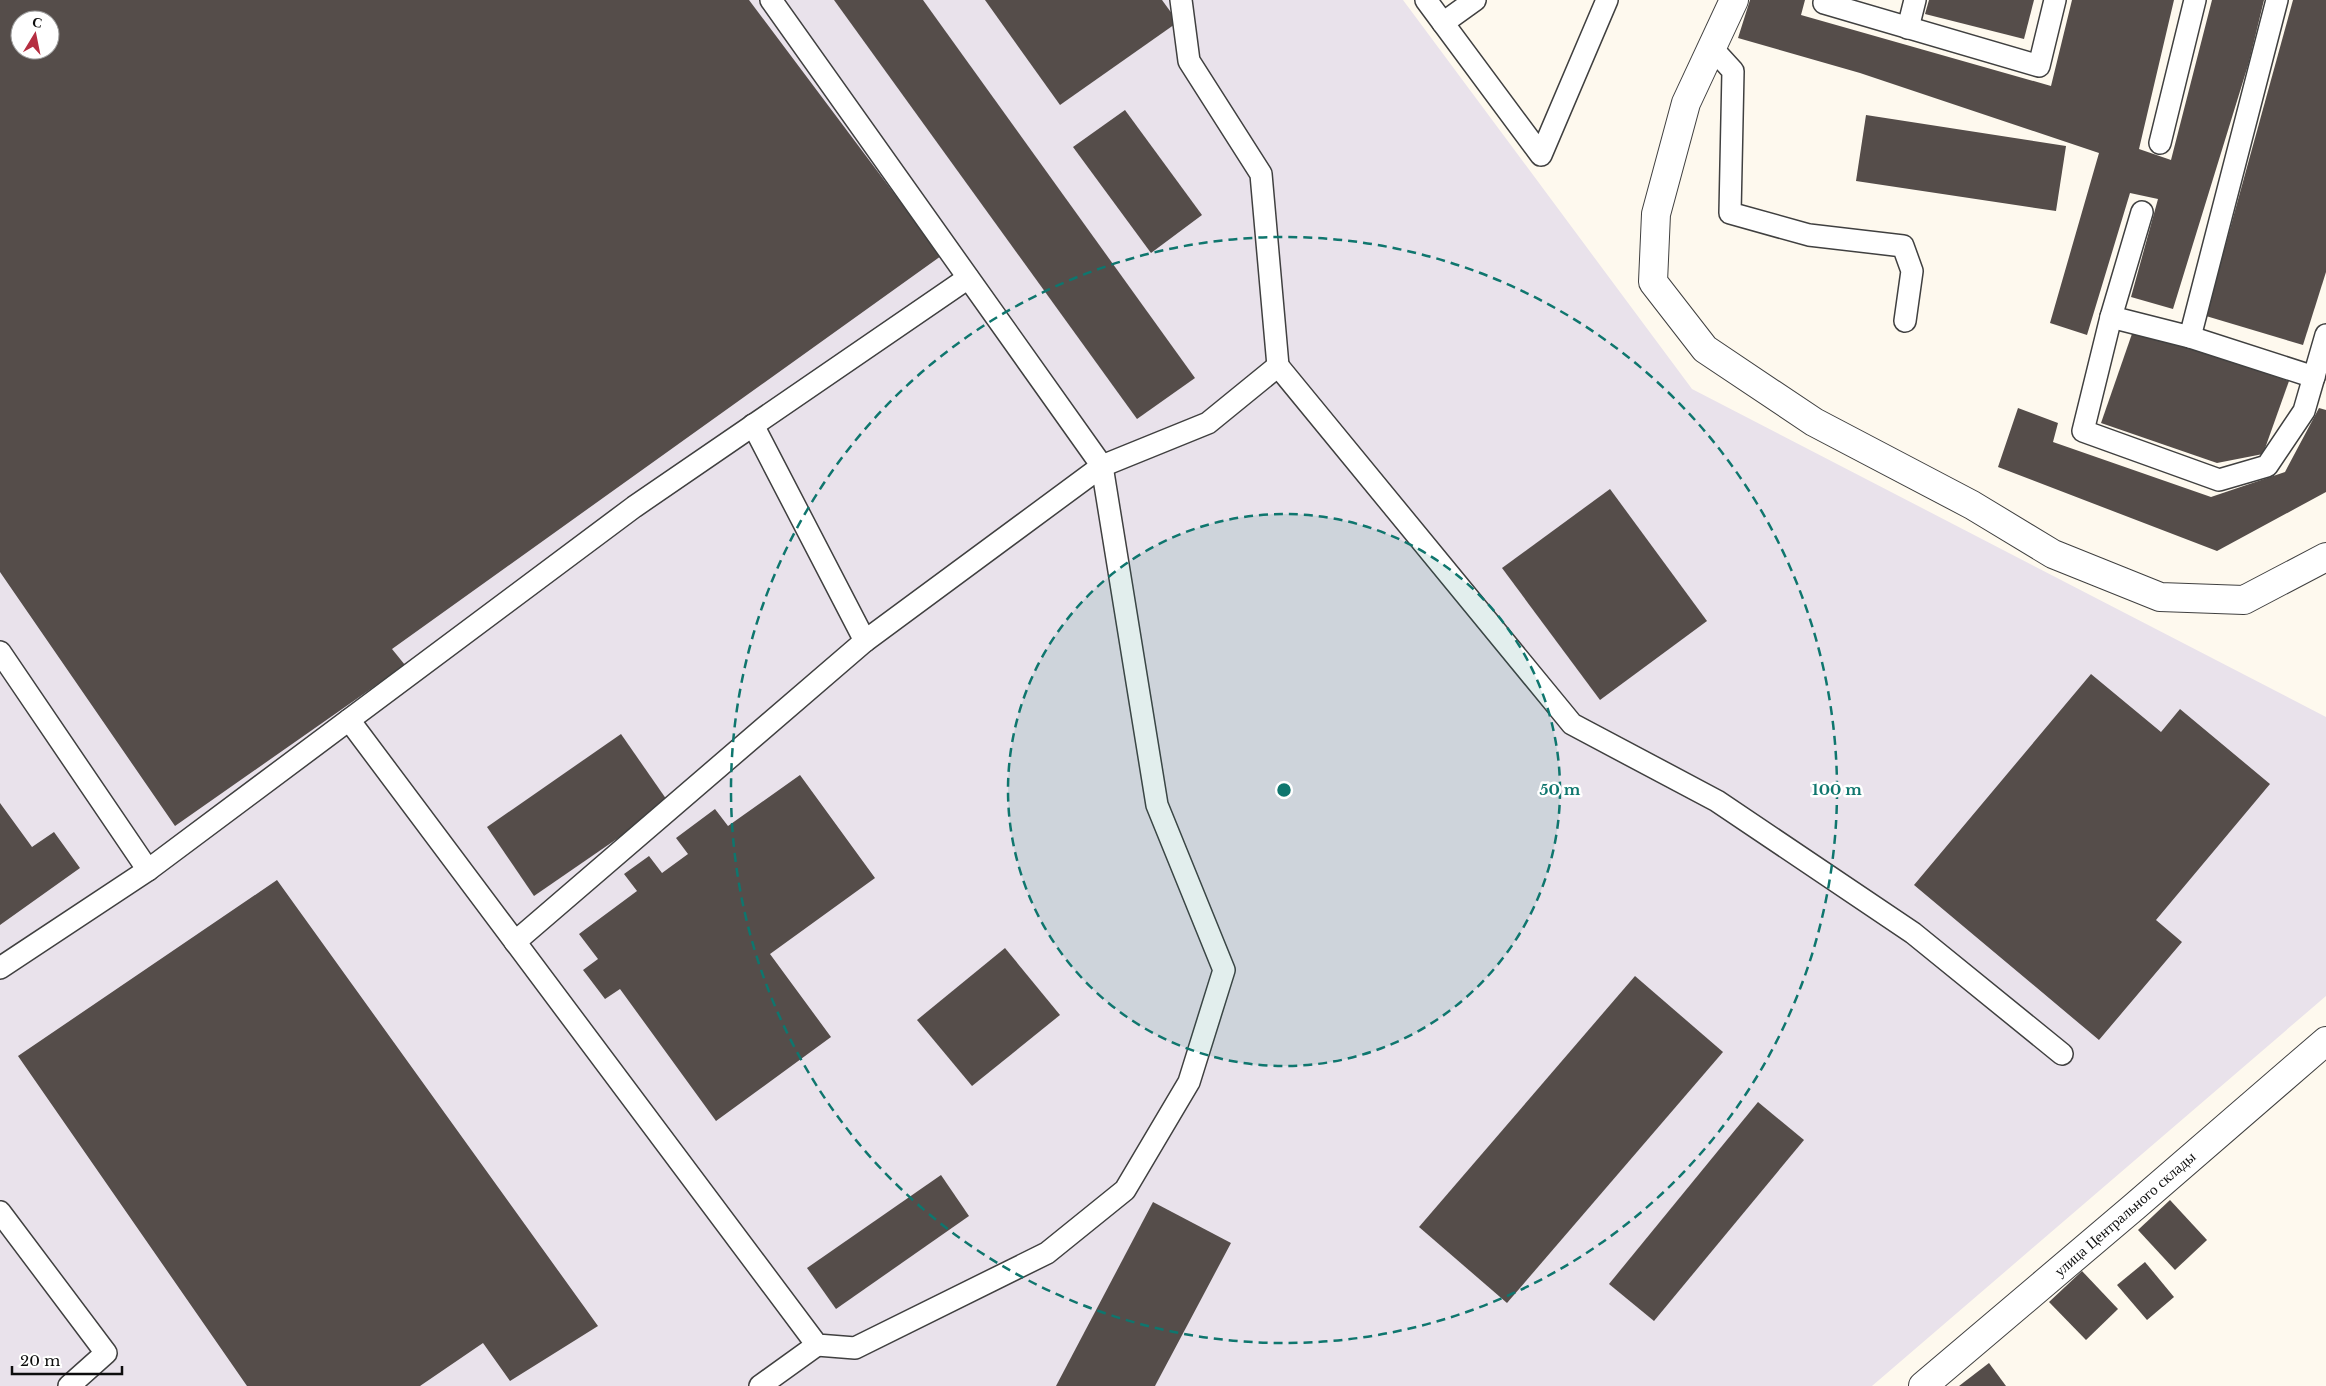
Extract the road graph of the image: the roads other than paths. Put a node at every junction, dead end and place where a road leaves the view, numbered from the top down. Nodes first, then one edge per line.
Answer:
1 (771, 0) edge
2 (1181, 0) edge
3 (1426, 0) edge
4 (1475, 0) edge
5 (1607, 0) edge
6 (1734, 0) edge
7 (1825, 0) edge
8 (1915, 0) edge
9 (2055, 0) edge
10 (2195, 0) edge
11 (2277, 0) edge
12 (1443, 23) junction
13 (1908, 28) junction
14 (1712, 48) junction
15 (2160, 143) dead end
16 (2142, 212) dead end
17 (968, 278) junction
18 (2111, 317) junction
19 (1905, 321) dead end
20 (2326, 336) edge
21 (2190, 337) junction
22 (1278, 366) junction
23 (2314, 377) junction
24 (753, 426) junction
25 (1102, 466) junction
26 (2324, 563) edge
27 (865, 641) junction
28 (0, 652) edge
29 (349, 720) junction
30 (148, 870) junction
31 (515, 942) junction
32 (0, 968) edge
33 (2326, 1041) edge
34 (2062, 1054) dead end
35 (0, 1212) edge
36 (817, 1345) junction
37 (69, 1386) edge
38 (760, 1386) edge
39 (1923, 1386) edge

1 - 17 lane
2 - 22 lane
3 - 12 lane
4 - 12 lane
5 - 12 lane
6 - 14 street
7 - 13 lane
8 - 13 lane
9 - 13 lane
10 - 15 lane
11 - 21 lane
14 - 19 lane
14 - 26 street
16 - 18 lane
17 - 24 lane
17 - 25 lane
18 - 21 lane
18 - 23 lane
20 - 23 lane
21 - 23 lane
22 - 25 lane
22 - 34 lane
24 - 27 lane
24 - 29 lane
25 - 27 lane
25 - 36 lane
27 - 31 lane
28 - 30 lane
29 - 30 lane
29 - 31 lane
30 - 32 lane
31 - 36 lane
33 - 39 street, улица Центрального склады
35 - 37 lane
36 - 38 lane

